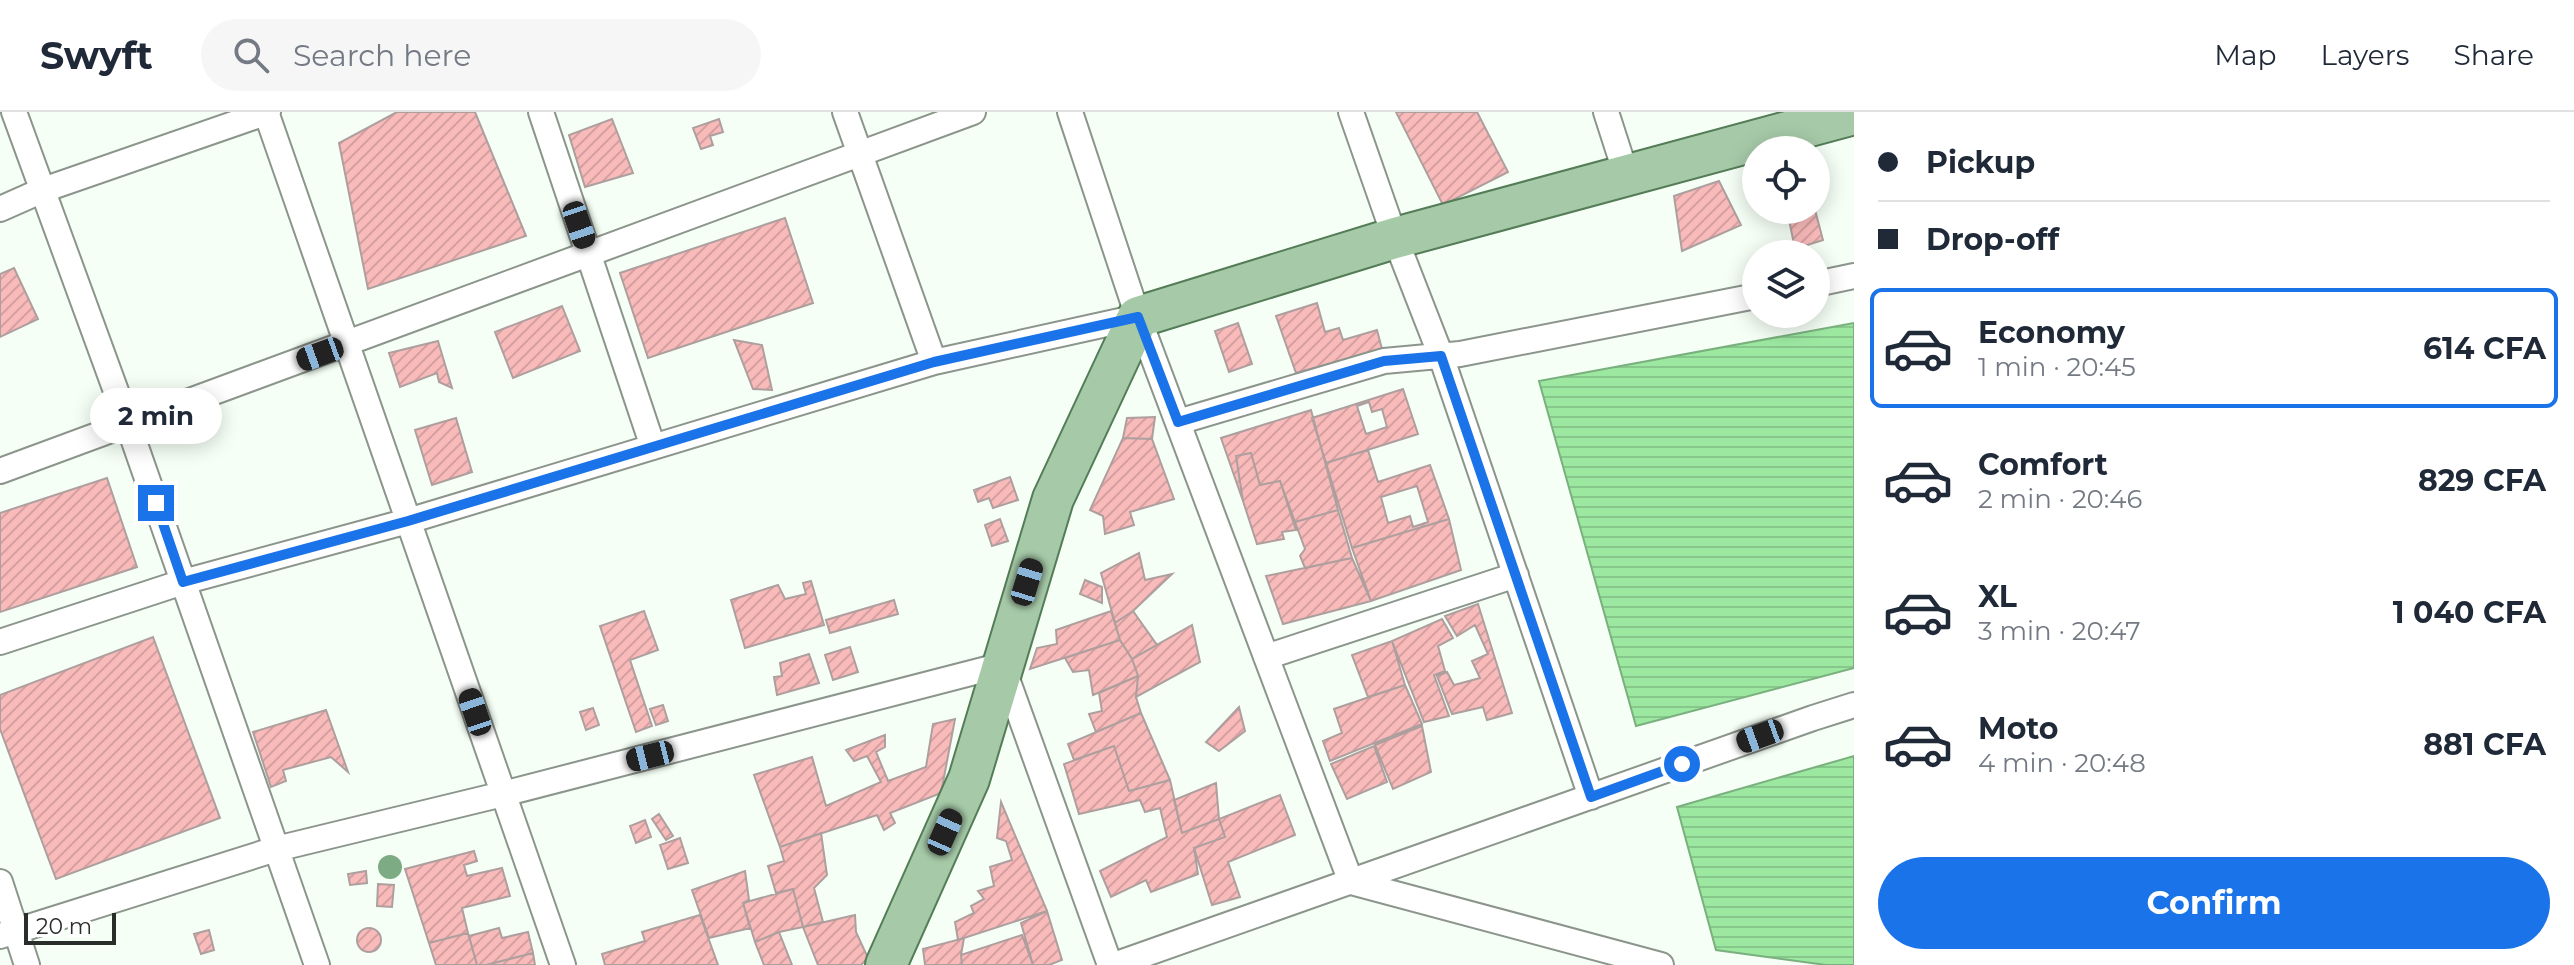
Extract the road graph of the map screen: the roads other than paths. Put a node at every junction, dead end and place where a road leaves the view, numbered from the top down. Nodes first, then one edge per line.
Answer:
1 (14, 112) edge
2 (267, 112) edge
3 (541, 112) edge
4 (845, 112) edge
5 (973, 112) edge
6 (1070, 112) edge
7 (1351, 112) edge
8 (1606, 112) edge
9 (1854, 114) edge
10 (859, 152) junction
11 (1626, 174) junction
12 (43, 190) junction
13 (0, 209) edge
14 (1395, 238) junction
15 (588, 253) junction
16 (1854, 276) edge
17 (1830, 281) edge
18 (1742, 299) edge
19 (1138, 317) junction
20 (347, 344) junction
21 (1441, 356) junction
22 (934, 362) junction
23 (1178, 422) junction
24 (128, 424) junction
25 (653, 447) junction
26 (0, 471) edge
27 (408, 521) junction
28 (1516, 575) junction
29 (183, 582) junction
30 (0, 642) edge
31 (1266, 657) junction
32 (1002, 665) junction
33 (1854, 705) edge
34 (503, 794) junction
35 (1591, 797) junction
36 (276, 849) junction
37 (0, 882) edge
38 (1351, 882) junction
39 (8, 934) edge
40 (27, 965) edge
41 (317, 965) edge
42 (563, 965) edge
43 (886, 965) edge
44 (1112, 965) edge
45 (1661, 965) edge

1 - 12 street
2 - 12 street
2 - 20 street
3 - 15 street
4 - 10 street
5 - 10 street
6 - 19 street
7 - 14 street
8 - 11 street
9 - 11 main road
10 - 15 street
10 - 22 street
11 - 14 main road
12 - 13 street
12 - 24 street
14 - 19 main road
14 - 21 street
15 - 20 street
15 - 25 street
16 - 17 street
18 - 21 street
19 - 22 street
19 - 23 street
19 - 32 main road
20 - 24 street
20 - 27 street
21 - 23 street
21 - 28 street
22 - 25 street
23 - 31 street
24 - 26 street
24 - 29 street
25 - 27 street
27 - 29 street
27 - 34 street
28 - 31 street
28 - 35 street
29 - 30 street
29 - 36 street
31 - 38 street
32 - 34 street
32 - 43 main road
32 - 44 street
33 - 35 street
34 - 36 street
34 - 42 street
35 - 38 street
36 - 39 street
36 - 41 street
37 - 39 street
38 - 44 street
38 - 45 street
39 - 40 street

